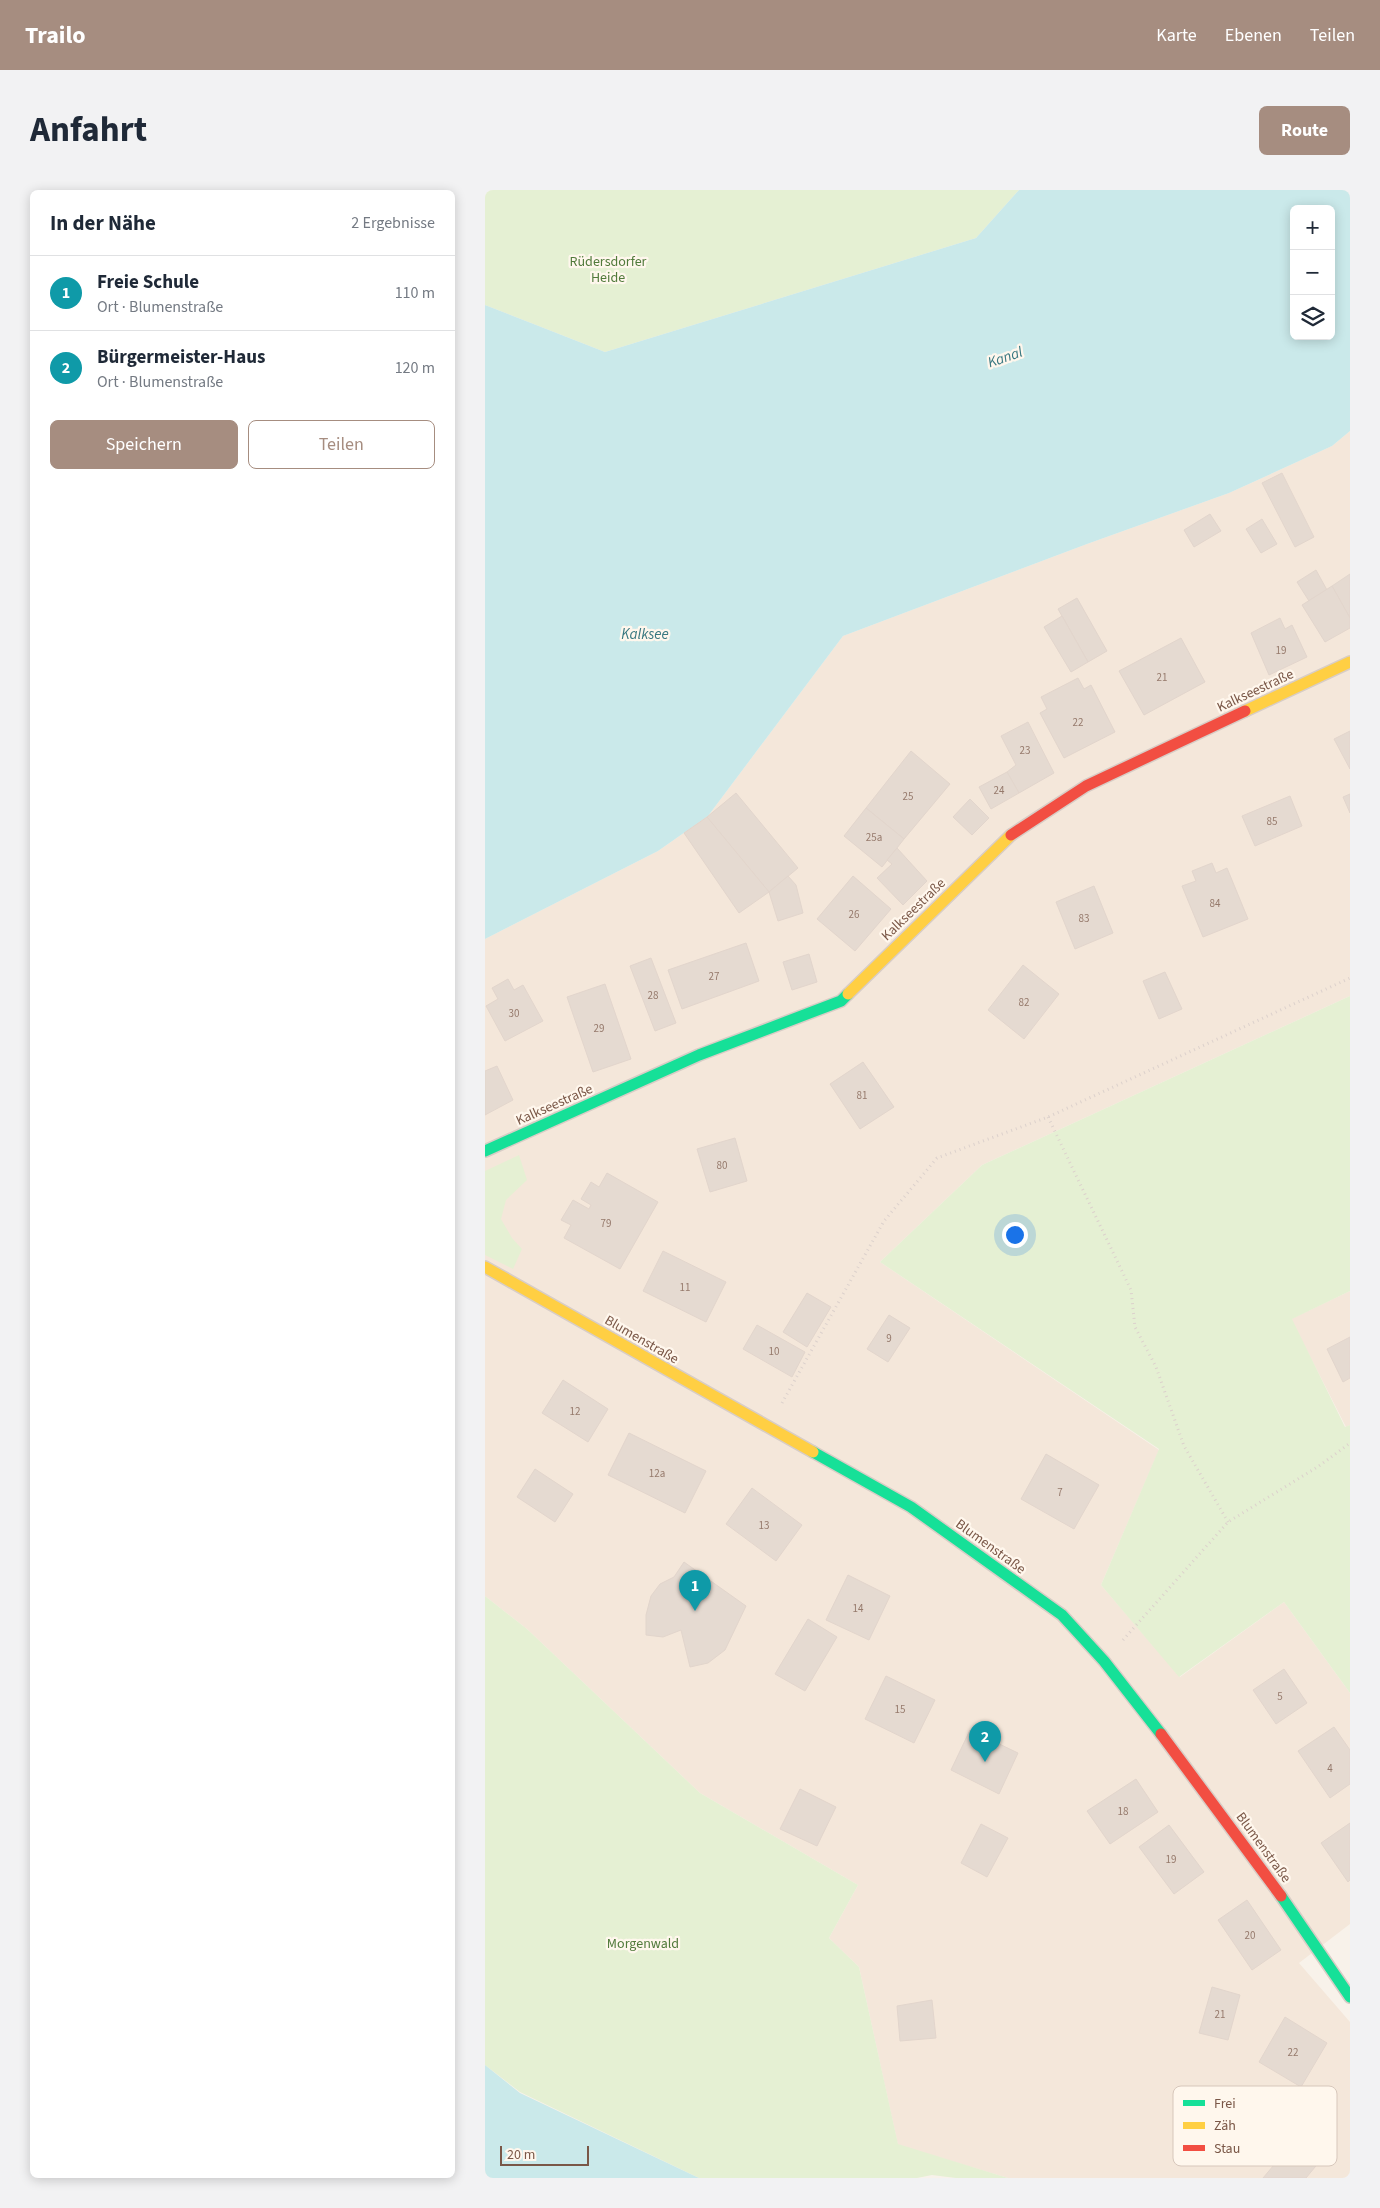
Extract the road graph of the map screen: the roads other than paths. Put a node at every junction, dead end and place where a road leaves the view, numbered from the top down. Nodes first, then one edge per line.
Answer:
1 (1350, 662) edge
2 (485, 1151) edge
3 (485, 1267) edge
4 (1350, 1997) edge

1 - 2 street, Kalkseestraße
3 - 4 street, Blumenstraße

